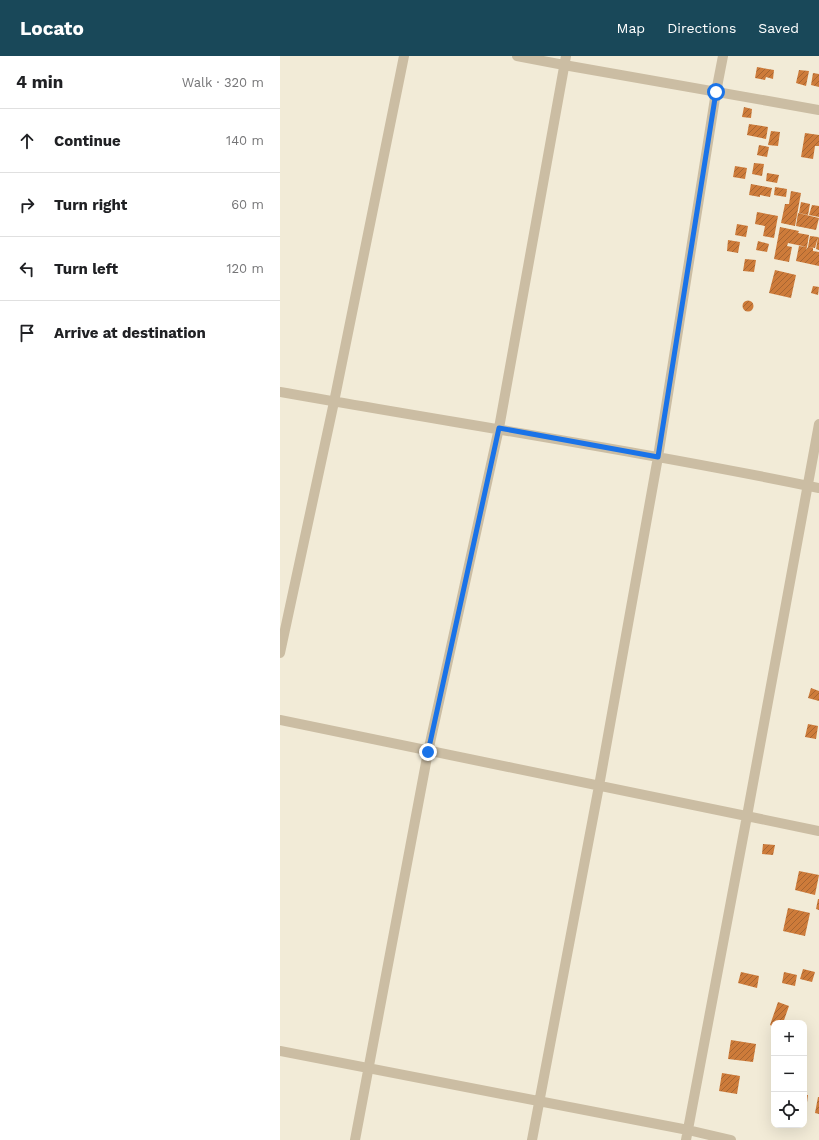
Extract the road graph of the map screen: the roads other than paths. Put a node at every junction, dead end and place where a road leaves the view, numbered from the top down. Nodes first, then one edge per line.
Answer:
1 (404, 56) edge
2 (517, 56) edge
3 (723, 56) edge
4 (565, 61) edge
5 (716, 92) junction
6 (819, 110) edge
7 (280, 392) edge
8 (334, 402) junction
9 (819, 424) edge
10 (499, 428) junction
11 (658, 457) junction
12 (808, 485) junction
13 (819, 488) edge
14 (280, 653) edge
15 (280, 720) edge
16 (428, 752) junction
17 (599, 786) junction
18 (747, 816) junction
19 (819, 831) edge
20 (280, 1051) edge
21 (369, 1067) junction
22 (539, 1101) junction
23 (687, 1135) edge
24 (355, 1140) edge
25 (532, 1140) edge
26 (731, 1140) edge

1 - 8 street
2 - 4 street
3 - 5 street
4 - 5 street
4 - 10 street
5 - 6 street
5 - 11 street
7 - 8 street
8 - 10 street
8 - 14 street
9 - 12 street
10 - 11 street
10 - 16 street
11 - 12 street
11 - 17 street
12 - 13 street
12 - 18 street
15 - 16 street
16 - 17 street
16 - 21 street
17 - 18 street
17 - 22 street
18 - 19 street
18 - 23 street
20 - 21 street
21 - 22 street
21 - 24 street
22 - 23 street
22 - 25 street
23 - 26 street

